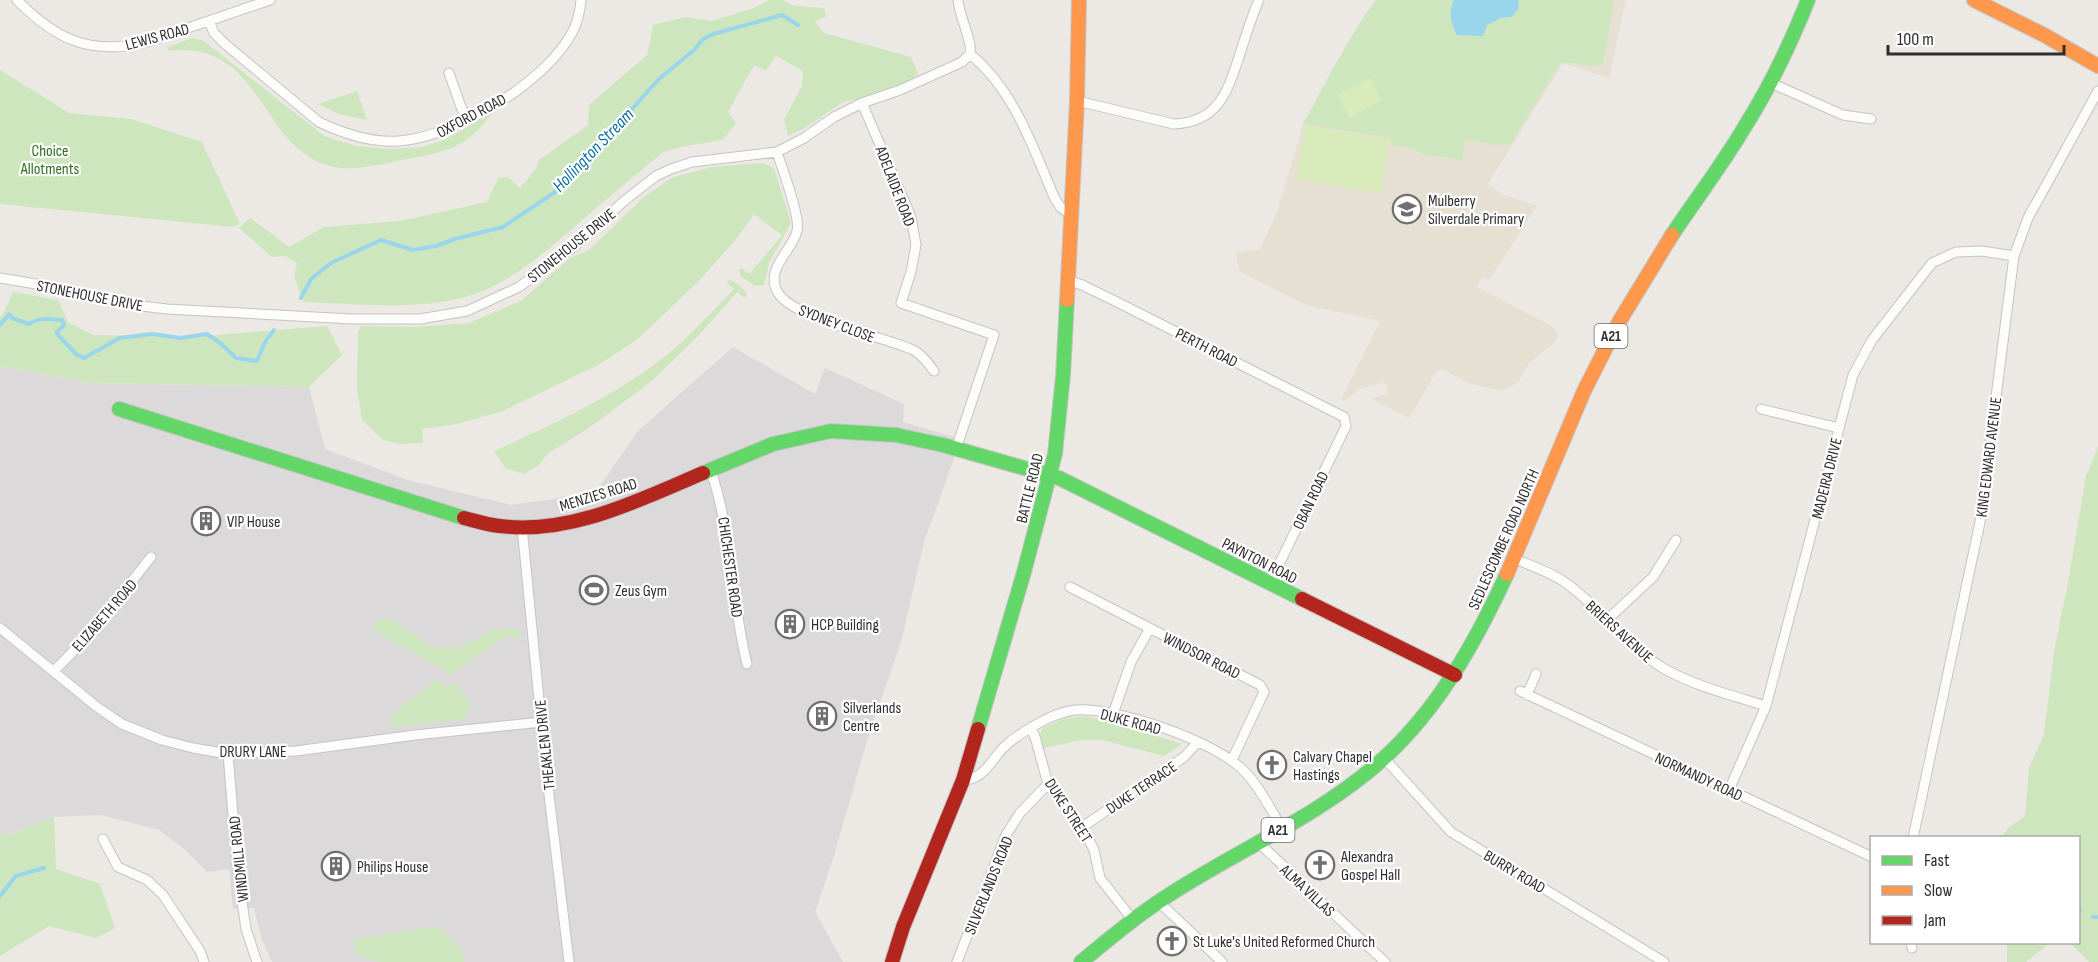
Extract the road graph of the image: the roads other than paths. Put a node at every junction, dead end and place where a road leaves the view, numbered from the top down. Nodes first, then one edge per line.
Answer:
1 (17, 0) edge
2 (270, 0) edge
3 (580, 0) edge
4 (958, 0) edge
5 (1078, 0) edge
6 (1259, 0) edge
7 (1808, 0) edge
8 (1974, 0) edge
9 (209, 21) junction
10 (970, 54) junction
11 (2098, 66) edge
12 (449, 73) dead end
13 (1771, 83) junction
14 (2098, 91) edge
15 (1077, 101) junction
16 (862, 103) junction
17 (1871, 119) dead end
18 (466, 121) junction
19 (777, 152) junction
20 (1071, 215) junction
21 (2014, 256) junction
22 (0, 278) edge
23 (1068, 280) junction
24 (934, 371) dead end
25 (119, 409) dead end
26 (1761, 409) dead end
27 (1344, 417) joint
28 (1839, 428) junction
29 (956, 449) junction
30 (711, 471) junction
31 (1051, 475) junction
32 (522, 527) junction
33 (1676, 540) dead end
34 (151, 557) dead end
35 (1513, 558) junction
36 (1270, 583) junction
37 (1070, 587) dead end
38 (1607, 620) junction
39 (0, 628) edge
40 (1150, 628) junction
41 (747, 664) dead end
42 (54, 671) junction
43 (1455, 675) junction
44 (1536, 675) dead end
45 (1766, 706) junction
46 (1113, 714) junction
47 (542, 722) junction
48 (1030, 728) junction
49 (1198, 742) junction
50 (228, 754) junction
51 (1384, 758) junction
52 (1232, 760) junction
53 (963, 780) junction
54 (1048, 784) junction
55 (1729, 790) junction
56 (1081, 828) junction
57 (1282, 828) junction
58 (1913, 836) edge
59 (103, 839) dead end
60 (1258, 843) junction
61 (1870, 856) edge
62 (1158, 901) junction
63 (1132, 919) junction
64 (204, 962) edge
65 (257, 962) edge
66 (569, 962) edge
67 (892, 962) edge
68 (957, 962) edge
69 (1081, 962) edge
70 (1222, 962) edge
71 (1385, 962) edge
72 (1664, 962) edge

1 - 9 street, LEWIS ROAD
2 - 9 street, LEWIS ROAD
3 - 18 street, OXFORD ROAD
4 - 10 street
5 - 15 main road, BATTLE ROAD
6 - 15 street
7 - 13 main road, SEDLESCOMBE ROAD NORTH / A21
8 - 11 main road
9 - 18 street, OXFORD ROAD
10 - 16 street, STONEHOUSE DRIVE
10 - 20 street
12 - 18 street
13 - 17 street
13 - 35 main road, SEDLESCOMBE ROAD NORTH / A21
14 - 21 street, KING EDWARD AVENUE
15 - 20 main road, BATTLE ROAD
16 - 19 street, STONEHOUSE DRIVE
16 - 29 street, ADELAIDE ROAD
19 - 22 street, STONEHOUSE DRIVE
19 - 24 street, SYDNEY CLOSE
20 - 23 main road, BATTLE ROAD
21 - 28 street, MADEIRA DRIVE
21 - 58 street, KING EDWARD AVENUE
23 - 27 street, PERTH ROAD
23 - 31 main road, BATTLE ROAD
25 - 32 main road, MENZIES ROAD
26 - 28 street
27 - 36 street, OBAN ROAD
28 - 45 street, MADEIRA DRIVE
29 - 30 main road, MENZIES ROAD
29 - 31 main road, MENZIES ROAD
30 - 32 main road, MENZIES ROAD
30 - 41 street, CHICHESTER ROAD
31 - 36 main road, PAYNTON ROAD
31 - 53 main road, BATTLE ROAD
32 - 47 street, THEAKLEN DRIVE
33 - 38 street
34 - 42 street, ELIZABETH ROAD
35 - 38 street, BRIERS AVENUE
35 - 43 main road, SEDLESCOMBE ROAD NORTH / A21
36 - 43 main road, PAYNTON ROAD
37 - 40 street, WINDSOR ROAD
38 - 45 street, BRIERS AVENUE
39 - 42 street, DRURY LANE
40 - 46 street
40 - 52 street, WINDSOR ROAD
42 - 50 street, DRURY LANE
43 - 51 main road, SEDLESCOMBE ROAD NORTH / A21
44 - 55 street, NORMANDY ROAD
45 - 55 street, MADEIRA DRIVE
46 - 48 street, DUKE ROAD
46 - 49 street, DUKE ROAD
47 - 50 street, DRURY LANE
47 - 66 street, THEAKLEN DRIVE
48 - 53 street, DUKE ROAD
48 - 54 street, DUKE STREET
49 - 52 street, DUKE ROAD
49 - 56 street, DUKE TERRACE
50 - 65 street, WINDMILL ROAD
51 - 57 main road, SEDLESCOMBE ROAD NORTH / A21
51 - 72 street, BURRY ROAD
52 - 57 street, DUKE ROAD
53 - 67 main road, BATTLE ROAD
54 - 56 street, DUKE STREET
54 - 68 street, SILVERLANDS ROAD
55 - 61 street, NORMANDY ROAD
56 - 63 street, DUKE STREET
57 - 60 main road, SEDLESCOMBE ROAD NORTH / A21
59 - 64 street
60 - 62 main road, SEDLESCOMBE ROAD NORTH / A21
60 - 71 street, ALMA VILLAS
62 - 63 main road, SEDLESCOMBE ROAD NORTH / A21
62 - 70 street
63 - 69 main road, SEDLESCOMBE ROAD NORTH / A21

